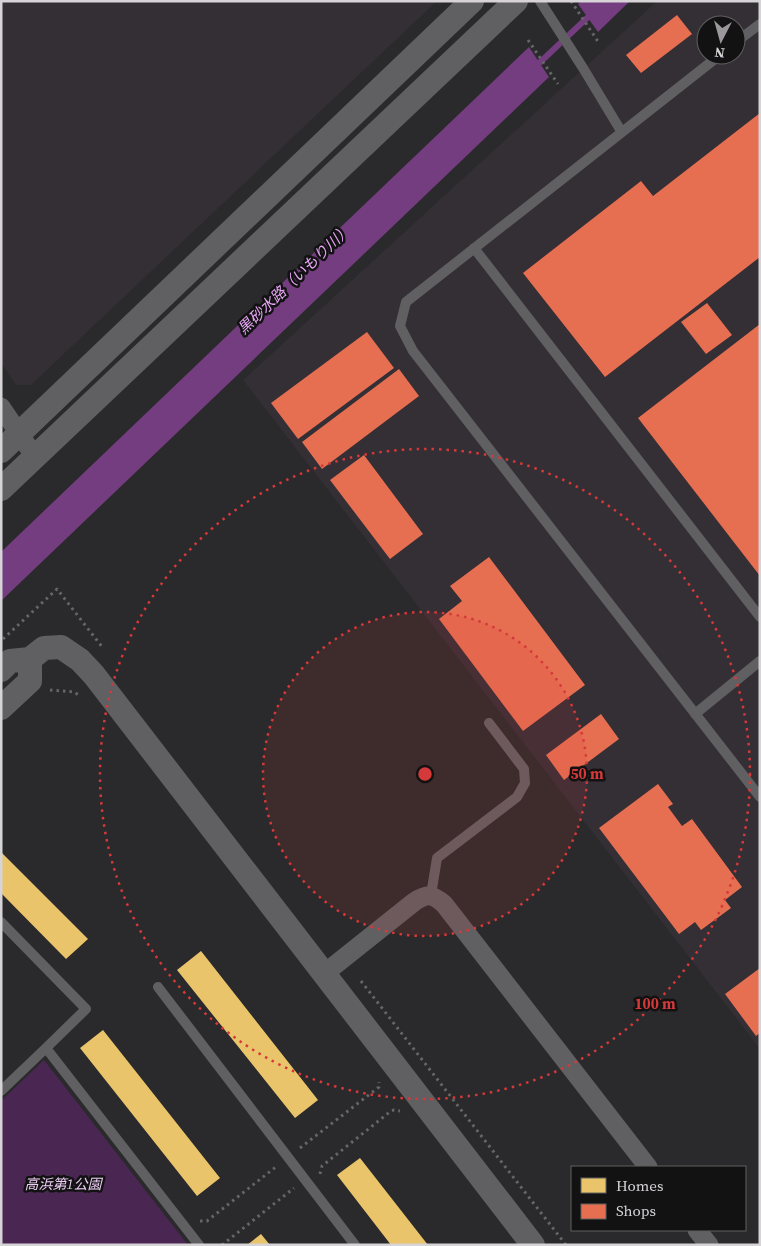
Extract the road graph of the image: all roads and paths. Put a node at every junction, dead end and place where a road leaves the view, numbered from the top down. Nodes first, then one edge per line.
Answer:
1 (472, 1) edge
2 (516, 1) edge
3 (571, 1) edge
4 (542, 5) edge
5 (760, 24) edge
6 (746, 34) edge
7 (528, 40) dead end
8 (598, 43) dead end
9 (707, 65) edge
10 (558, 84) dead end
11 (621, 132) junction
12 (474, 248) junction
13 (1, 407) edge
14 (19, 434) junction
15 (1, 451) edge
16 (35, 457) junction
17 (1, 489) edge
18 (760, 617) edge
19 (30, 659) junction
20 (760, 661) edge
21 (1, 670) edge
22 (42, 690) dead end
23 (82, 697) dead end
24 (1, 708) edge
25 (695, 714) junction
26 (489, 723) dead end
27 (760, 797) edge
28 (430, 895) junction
29 (1, 922) edge
30 (325, 973) junction
31 (356, 974) dead end
32 (158, 988) dead end
33 (46, 1048) junction
34 (379, 1081) dead end
35 (1, 1091) edge
36 (403, 1112) dead end
37 (294, 1148) dead end
38 (278, 1165) dead end
39 (647, 1166) edge
40 (320, 1176) dead end
41 (294, 1187) dead end
42 (196, 1218) dead end
43 (698, 1231) edge
44 (198, 1245) edge
45 (222, 1245) edge
46 (355, 1245) edge
47 (533, 1245) edge
48 (566, 1245) edge
49 (708, 1245) edge

1 - 14 street
2 - 16 street
3 - 8 path
4 - 11 lane
5 - 6 lane
7 - 10 path
9 - 11 lane
11 - 12 lane
12 - 18 lane
12 - 25 lane
13 - 14 street
14 - 15 street
14 - 16 street
16 - 17 street
19 - 21 street
19 - 24 street
19 - 30 street
20 - 25 lane
22 - 23 path
25 - 27 lane
26 - 28 lane
28 - 30 street
28 - 39 street
29 - 33 lane
30 - 47 street
31 - 48 path
32 - 46 lane
33 - 35 lane
33 - 44 lane
34 - 37 path
36 - 40 path
38 - 42 path
41 - 45 path
43 - 49 street

